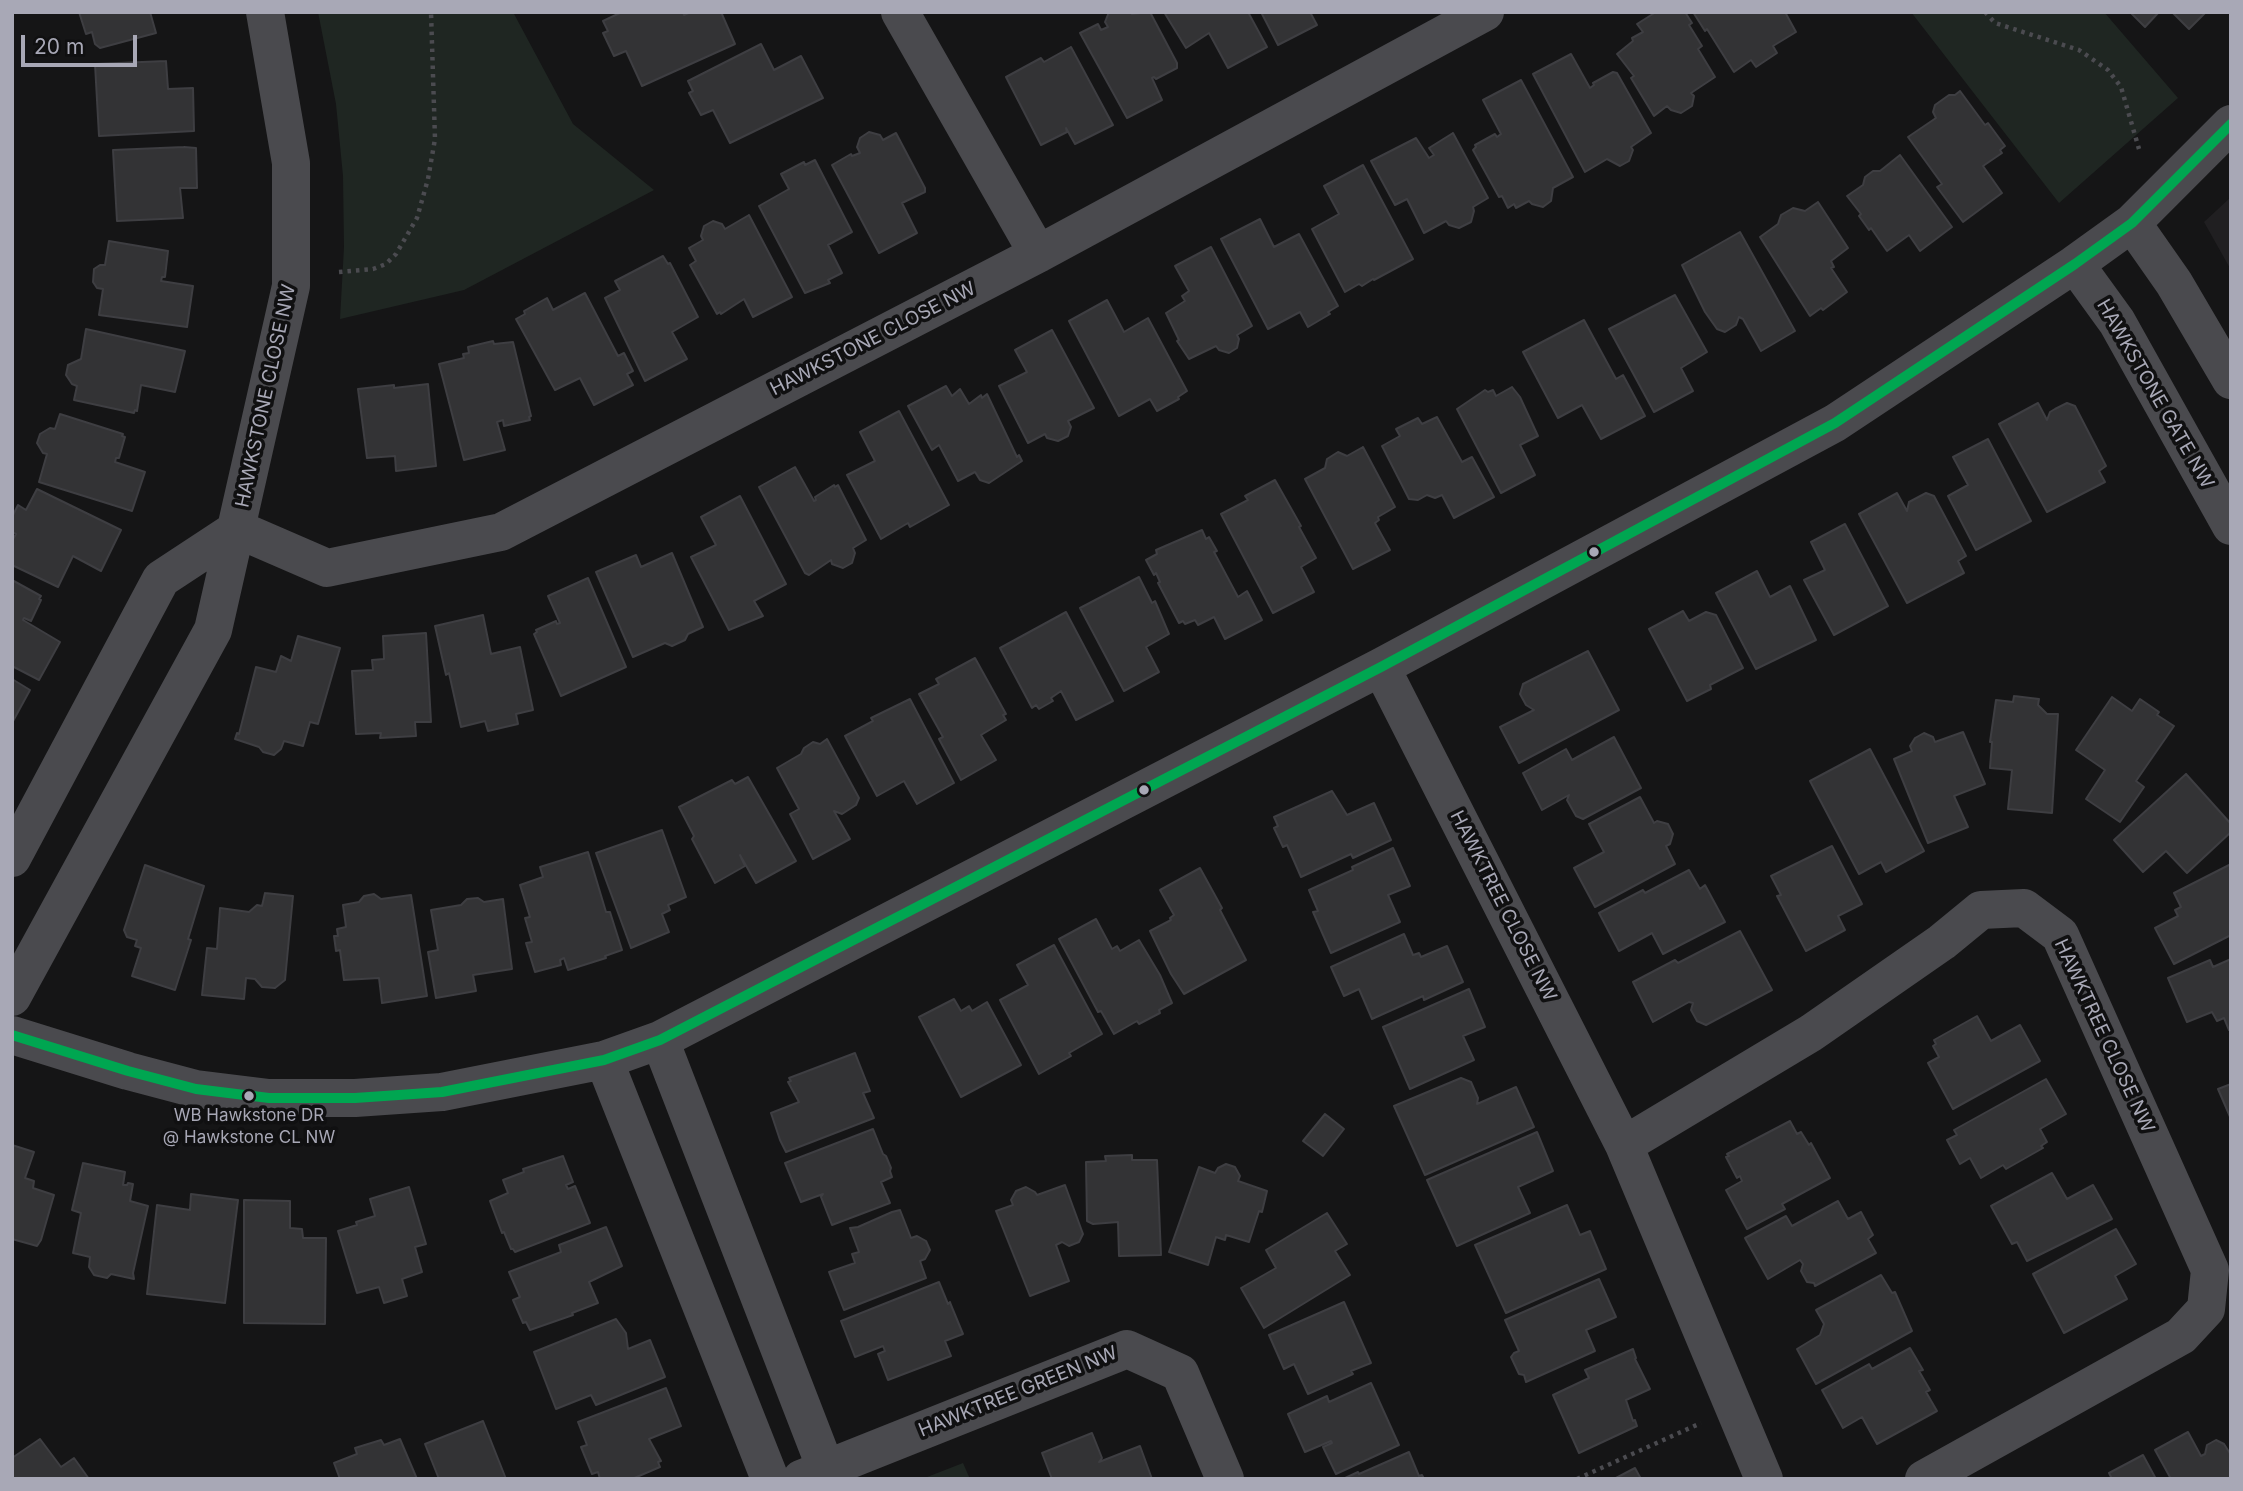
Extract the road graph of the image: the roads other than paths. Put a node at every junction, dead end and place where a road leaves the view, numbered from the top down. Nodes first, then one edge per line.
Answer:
1 (265, 12) edge
2 (900, 12) edge
3 (1485, 12) edge
4 (2231, 124) edge
5 (2132, 223) junction
6 (1038, 254) junction
7 (2075, 264) junction
8 (2231, 380) edge
9 (2231, 526) edge
10 (237, 529) junction
11 (1381, 667) junction
12 (12, 858) edge
13 (12, 997) edge
14 (12, 1035) edge
15 (660, 1040) junction
16 (604, 1059) junction
17 (1624, 1145) junction
18 (813, 1474) edge
19 (770, 1479) edge
20 (1225, 1479) edge
21 (1764, 1479) edge
22 (1924, 1479) edge

1 - 10 street, HAWKSTONE CLOSE NW
2 - 6 street
3 - 6 street, HAWKSTONE CLOSE NW
4 - 5 street
5 - 7 street
5 - 8 street
6 - 10 street, HAWKSTONE CLOSE NW
7 - 9 street, HAWKSTONE GATE NW
7 - 11 street
10 - 12 street, HAWKSTONE CLOSE NW
10 - 13 street, HAWKSTONE CLOSE NW
11 - 15 street
11 - 17 street, HAWKTREE CLOSE NW
14 - 16 street
15 - 16 street
15 - 18 street, HAWKTREE GREEN NW
16 - 19 street
17 - 21 street, HAWKTREE CLOSE NW
17 - 22 street, HAWKTREE CLOSE NW
18 - 20 street, HAWKTREE GREEN NW

